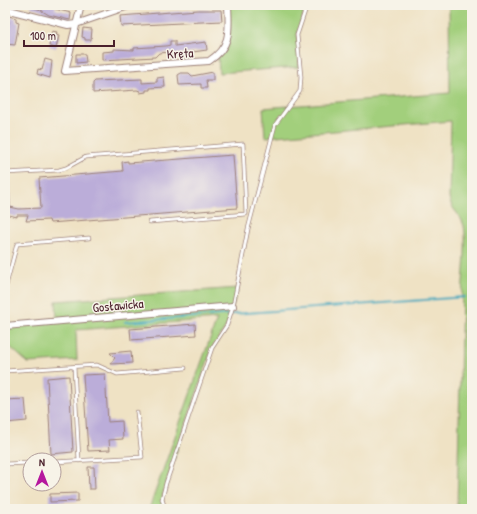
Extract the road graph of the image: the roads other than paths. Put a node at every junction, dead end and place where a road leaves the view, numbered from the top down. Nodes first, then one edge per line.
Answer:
1 (81, 5) edge
2 (131, 5) edge
3 (228, 5) edge
4 (307, 5) edge
5 (9, 8) edge
6 (76, 24) junction
7 (5, 173) edge
8 (150, 222) dead end
9 (89, 238) dead end
10 (5, 289) edge
11 (233, 306) junction
12 (5, 326) edge
13 (74, 367) junction
14 (185, 368) dead end
15 (5, 371) edge
16 (137, 412) dead end
17 (79, 461) junction
18 (62, 462) edge
19 (22, 463) edge
20 (5, 464) edge
21 (165, 509) edge

1 - 6 street
2 - 6 street
3 - 6 street, Kręta
4 - 11 lane
5 - 6 street
7 - 8 lane
9 - 10 lane
11 - 12 street, Gosławicka
11 - 21 lane
13 - 14 lane
13 - 15 lane
13 - 17 lane
16 - 17 lane
17 - 18 lane
19 - 20 lane

